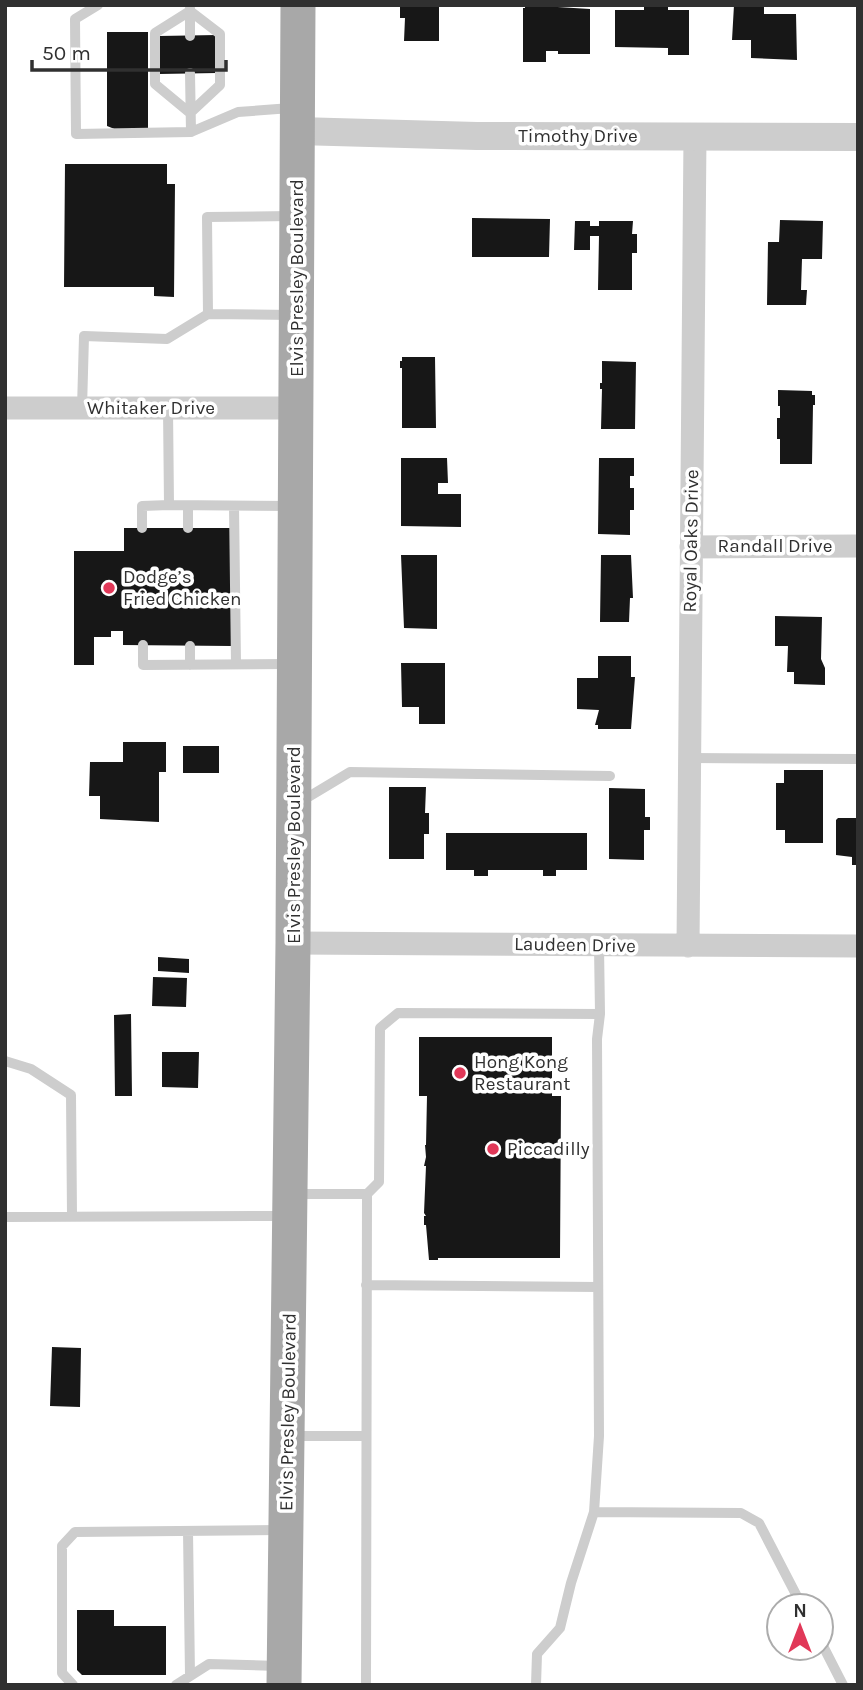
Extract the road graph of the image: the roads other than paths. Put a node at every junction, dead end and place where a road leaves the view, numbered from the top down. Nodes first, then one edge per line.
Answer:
1 (98, 5) edge
2 (298, 5) edge
3 (190, 8) edge
4 (190, 36) dead end
5 (190, 74) dead end
6 (190, 113) junction
7 (298, 119) junction
8 (191, 132) junction
9 (695, 136) junction
10 (858, 137) edge
11 (298, 216) junction
12 (208, 314) junction
13 (297, 315) junction
14 (5, 408) edge
15 (82, 408) junction
16 (169, 408) junction
17 (297, 408) junction
18 (169, 505) junction
19 (188, 506) junction
20 (234, 506) junction
21 (296, 506) junction
22 (142, 528) dead end
23 (188, 528) dead end
24 (858, 546) edge
25 (691, 547) junction
26 (143, 645) dead end
27 (190, 646) dead end
28 (236, 664) junction
29 (295, 664) junction
30 (190, 665) junction
31 (689, 758) junction
32 (858, 759) edge
33 (610, 776) dead end
34 (294, 805) junction
35 (293, 943) junction
36 (599, 946) junction
37 (688, 946) junction
38 (858, 946) edge
39 (600, 1014) junction
40 (5, 1061) edge
41 (367, 1194) junction
42 (290, 1205) junction
43 (72, 1216) junction
44 (5, 1217) edge
45 (366, 1285) junction
46 (598, 1287) junction
47 (288, 1436) junction
48 (366, 1436) junction
49 (594, 1512) junction
50 (286, 1530) junction
51 (188, 1531) junction
52 (795, 1592) edge
53 (831, 1662) edge
54 (284, 1675) edge
55 (190, 1676) junction
56 (73, 1685) edge
57 (176, 1685) edge
58 (366, 1685) edge
59 (536, 1685) edge
60 (843, 1685) edge

1 - 8 lane
2 - 7 main road, Elvis Presley Boulevard
3 - 4 lane
3 - 6 lane
3 - 6 lane
5 - 6 lane
6 - 8 lane
7 - 8 lane
7 - 9 street, Timothy Drive
7 - 11 main road, Elvis Presley Boulevard
9 - 10 street, Timothy Drive
9 - 25 street, Royal Oaks Drive
11 - 12 lane
11 - 13 main road, Elvis Presley Boulevard
12 - 13 lane
12 - 15 lane
13 - 17 main road, Elvis Presley Boulevard
14 - 15 street, Whitaker Drive
15 - 16 street, Whitaker Drive
16 - 17 street, Whitaker Drive
16 - 18 lane
17 - 21 main road, Elvis Presley Boulevard
18 - 19 lane
18 - 22 lane
19 - 20 lane
19 - 23 lane
20 - 21 lane
20 - 28 lane
21 - 29 main road, Elvis Presley Boulevard
24 - 25 street, Randall Drive
25 - 31 street, Royal Oaks Drive
26 - 30 lane
27 - 30 lane
28 - 29 lane
28 - 30 lane
29 - 34 main road, Elvis Presley Boulevard
31 - 32 lane
31 - 37 street, Royal Oaks Drive
33 - 34 lane
34 - 35 main road, Elvis Presley Boulevard
35 - 36 street, Laudeen Drive
35 - 42 main road, Elvis Presley Boulevard
36 - 37 street, Laudeen Drive
36 - 39 lane
37 - 38 street, Laudeen Drive
39 - 41 lane
39 - 46 lane
40 - 43 lane
41 - 42 lane
41 - 45 lane
42 - 43 lane
42 - 47 main road, Elvis Presley Boulevard
43 - 44 lane
45 - 46 lane
45 - 48 lane
46 - 49 lane
47 - 48 lane
47 - 50 main road, Elvis Presley Boulevard
48 - 58 lane
49 - 52 lane
49 - 59 lane
50 - 51 lane
50 - 54 main road, Elvis Presley Boulevard
51 - 55 lane
51 - 56 lane
53 - 60 lane
54 - 55 lane
55 - 57 lane

